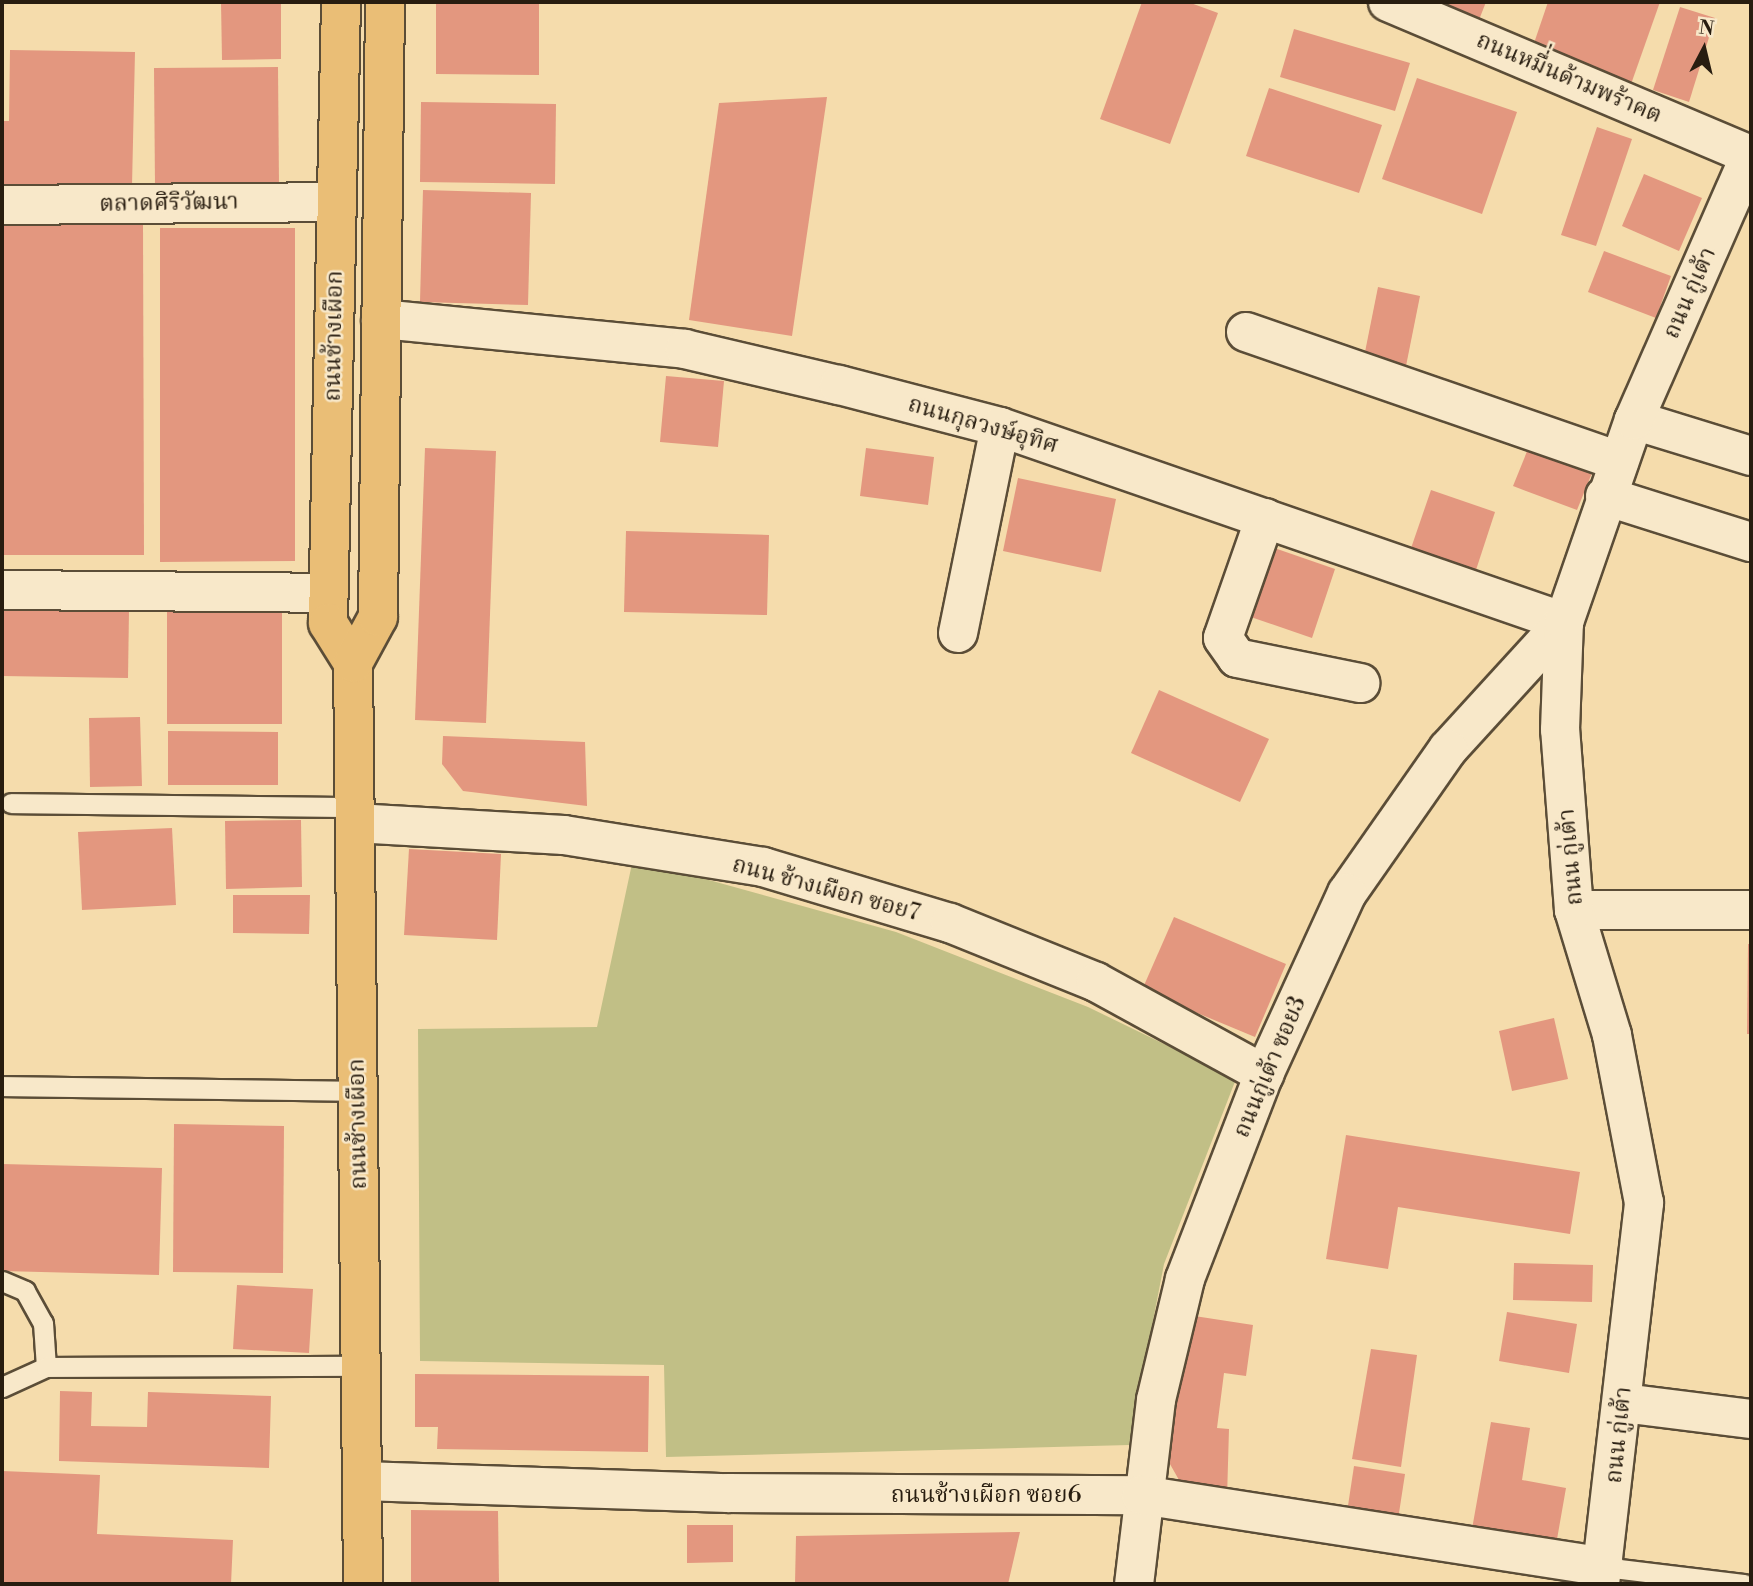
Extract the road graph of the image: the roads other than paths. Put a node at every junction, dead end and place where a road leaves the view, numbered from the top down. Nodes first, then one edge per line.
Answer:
1 (341, 2) edge
2 (385, 2) edge
3 (1388, 2) edge
4 (1751, 155) edge
5 (337, 202) junction
6 (2, 205) edge
7 (381, 319) junction
8 (1246, 332) dead end
9 (1634, 420) junction
10 (1000, 427) junction
11 (1751, 456) edge
12 (1612, 478) junction
13 (1265, 518) junction
14 (1751, 542) edge
15 (2, 590) edge
16 (328, 593) junction
17 (1564, 622) junction
18 (958, 633) dead end
19 (353, 663) junction
20 (1360, 683) dead end
21 (11, 803) dead end
22 (355, 815) junction
23 (1574, 910) junction
24 (1751, 910) edge
25 (1264, 1074) junction
26 (2, 1086) edge
27 (358, 1091) junction
28 (2, 1281) edge
29 (361, 1366) junction
30 (46, 1367) junction
31 (2, 1387) edge
32 (1623, 1403) junction
33 (1751, 1419) edge
34 (362, 1481) junction
35 (1141, 1495) junction
36 (1602, 1576) edge
37 (363, 1584) edge
38 (1134, 1584) edge
39 (1744, 1584) edge

1 - 5 main road, ถนนช้างเผือก
2 - 7 main road, ถนนช้างเผือก
3 - 4 street, ถนนหมื่่นด้ามพร้าคต
4 - 9 street, ถนน กู่เต้า
5 - 6 street, ตลาดศิริวัฒนา
5 - 16 main road, ถนนช้างเผือก
7 - 10 street, ถนนกุลวงษ์อุทิศ
7 - 19 main road, ถนนช้างเผือก
8 - 12 street
9 - 11 street
9 - 12 street, ถนน กู่เต้า
10 - 13 street, ถนนกุลวงษ์อุทิศ
10 - 18 street
12 - 14 street
12 - 17 street, ถนน กู่เต้า
13 - 17 street, ถนนกุลวงษ์อุทิศ
13 - 20 street
15 - 16 street
16 - 19 main road, ถนนช้างเผือก
17 - 23 street, ถนน กู่เต้า
17 - 25 street, ถนนกู่เต้า ซอย3
19 - 22 main road, ถนนช้างเผือก
21 - 22 lane
22 - 25 street, ถนน ช้างเผือก ซอย7
22 - 27 main road, ถนนช้างเผือก
23 - 24 street
23 - 32 street, ถนน กู่เต้า
25 - 35 street, ถนนกู่เต้า ซอย3
26 - 27 lane
27 - 29 main road, ถนนช้างเผือก
28 - 30 lane
29 - 30 lane
29 - 34 main road, ถนนช้างเผือก
30 - 31 lane
32 - 33 street
32 - 36 street, ถนน กู่เต้า
34 - 35 street, ถนนช้างเผือก ซอย6
34 - 37 main road, ถนนช้างเผือก
35 - 36 street, ถนนช้างเผือก ซอย6
35 - 38 street, ถนนกู่เต้า ซอย3
36 - 39 lane

